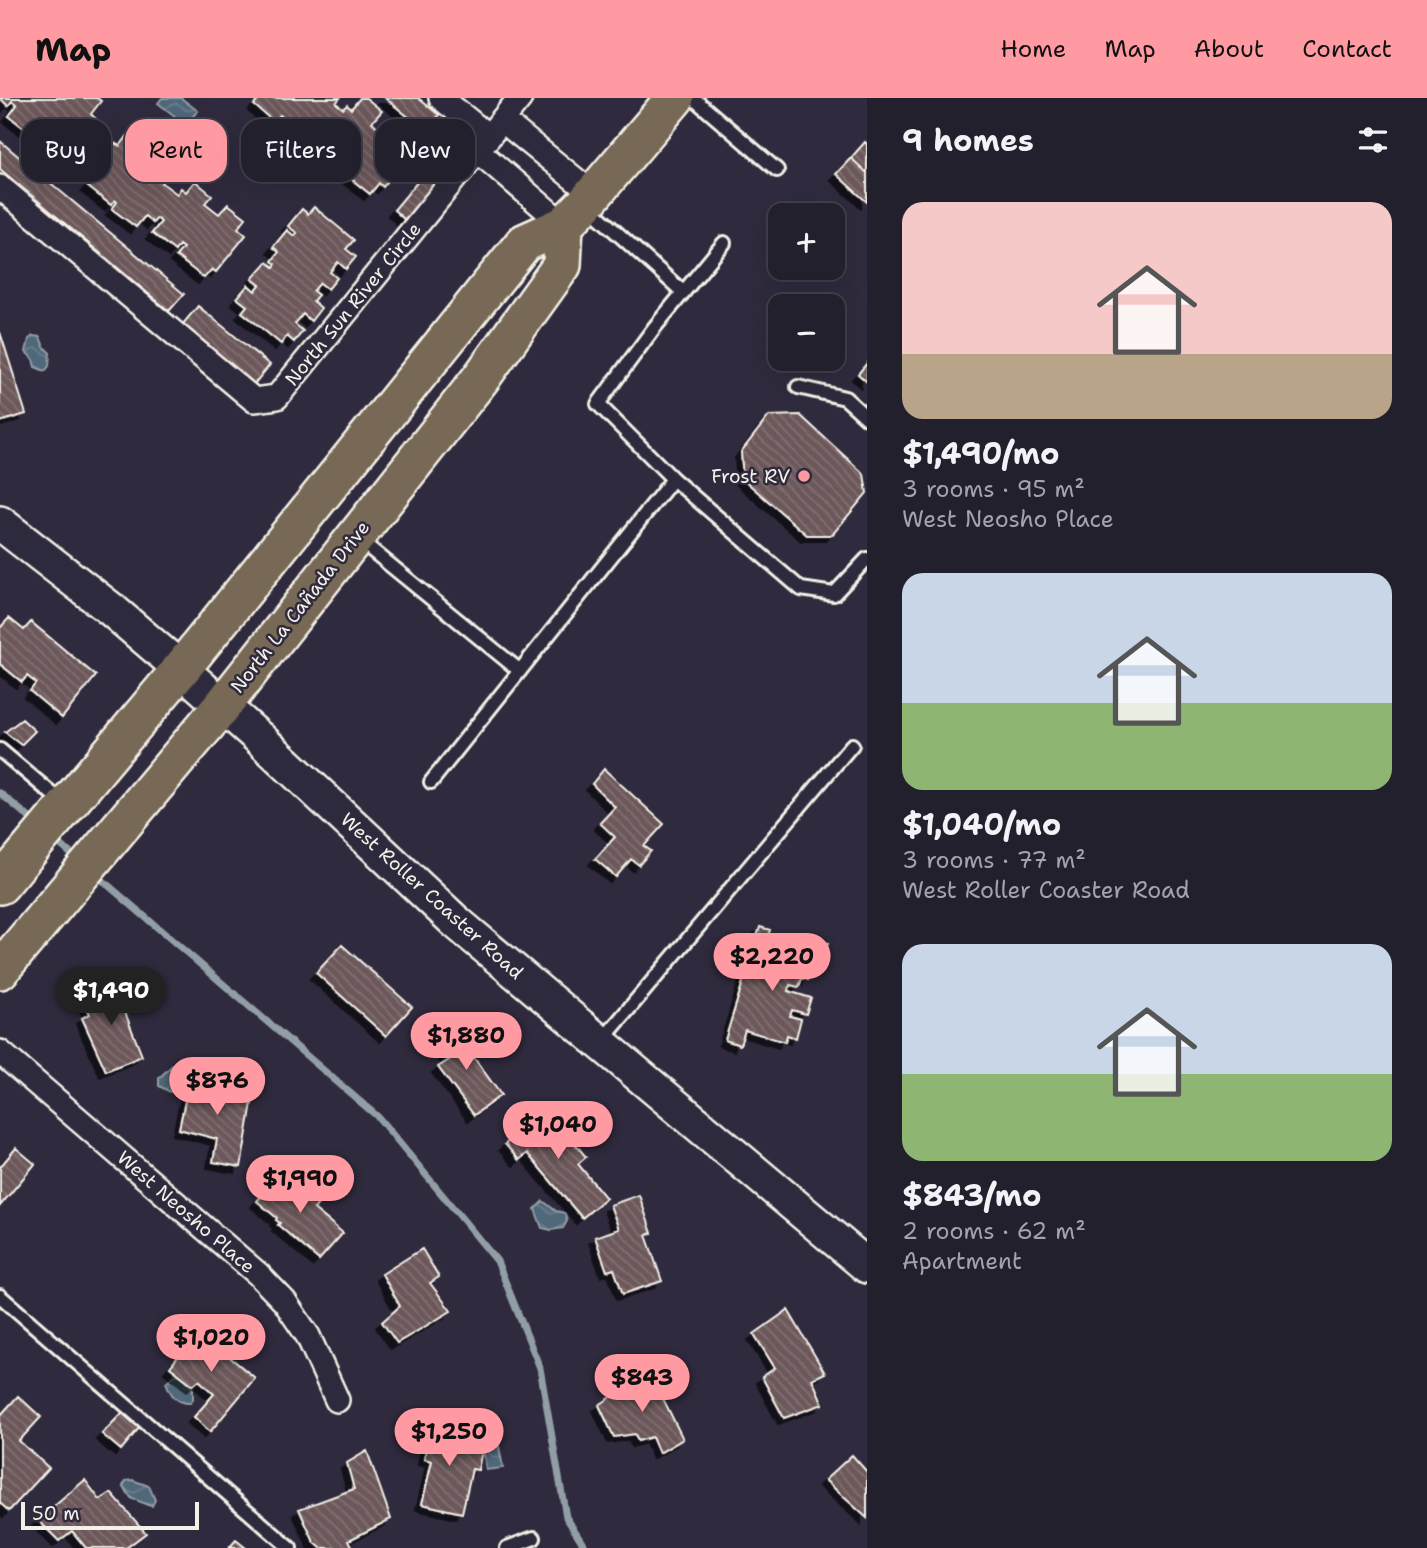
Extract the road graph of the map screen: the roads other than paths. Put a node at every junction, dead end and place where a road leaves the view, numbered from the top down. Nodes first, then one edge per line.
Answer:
1 (441, 98) edge
2 (520, 98) edge
3 (675, 98) edge
4 (693, 98) edge
5 (490, 136) junction
6 (777, 170) dead end
7 (0, 187) edge
8 (581, 208) junction
9 (724, 243) dead end
10 (683, 292) junction
11 (798, 387) dead end
12 (867, 418) edge
13 (673, 479) junction
14 (0, 523) edge
15 (356, 537) junction
16 (867, 559) edge
17 (181, 669) junction
18 (520, 671) junction
19 (223, 705) junction
20 (852, 745) dead end
21 (0, 750) edge
22 (431, 782) dead end
23 (63, 809) junction
24 (12, 871) edge
25 (0, 970) edge
26 (600, 1043) junction
27 (0, 1052) edge
28 (867, 1266) edge
29 (0, 1296) edge
30 (337, 1400) dead end
31 (534, 1538) dead end
32 (290, 1548) edge
33 (508, 1548) edge

1 - 5 street
2 - 5 street, North Sun River Circle
3 - 8 main road
4 - 6 lane
5 - 7 street, North Sun River Circle
5 - 8 street
5 - 8 street
8 - 10 lane
8 - 15 main road, North La Cañada Drive
8 - 17 main road
9 - 10 lane
10 - 13 lane
11 - 12 lane
13 - 16 lane
13 - 18 lane
14 - 17 street, West Roller Coaster Road
15 - 18 lane
15 - 19 main road, North La Cañada Drive
17 - 19 street, West Roller Coaster Road
17 - 23 main road
18 - 22 lane
19 - 25 main road, North La Cañada Drive
19 - 26 street, West Roller Coaster Road
20 - 26 lane
21 - 23 lane
23 - 24 main road
26 - 28 street, West Roller Coaster Road
27 - 30 street, West Neosho Place
29 - 32 lane
31 - 33 lane

